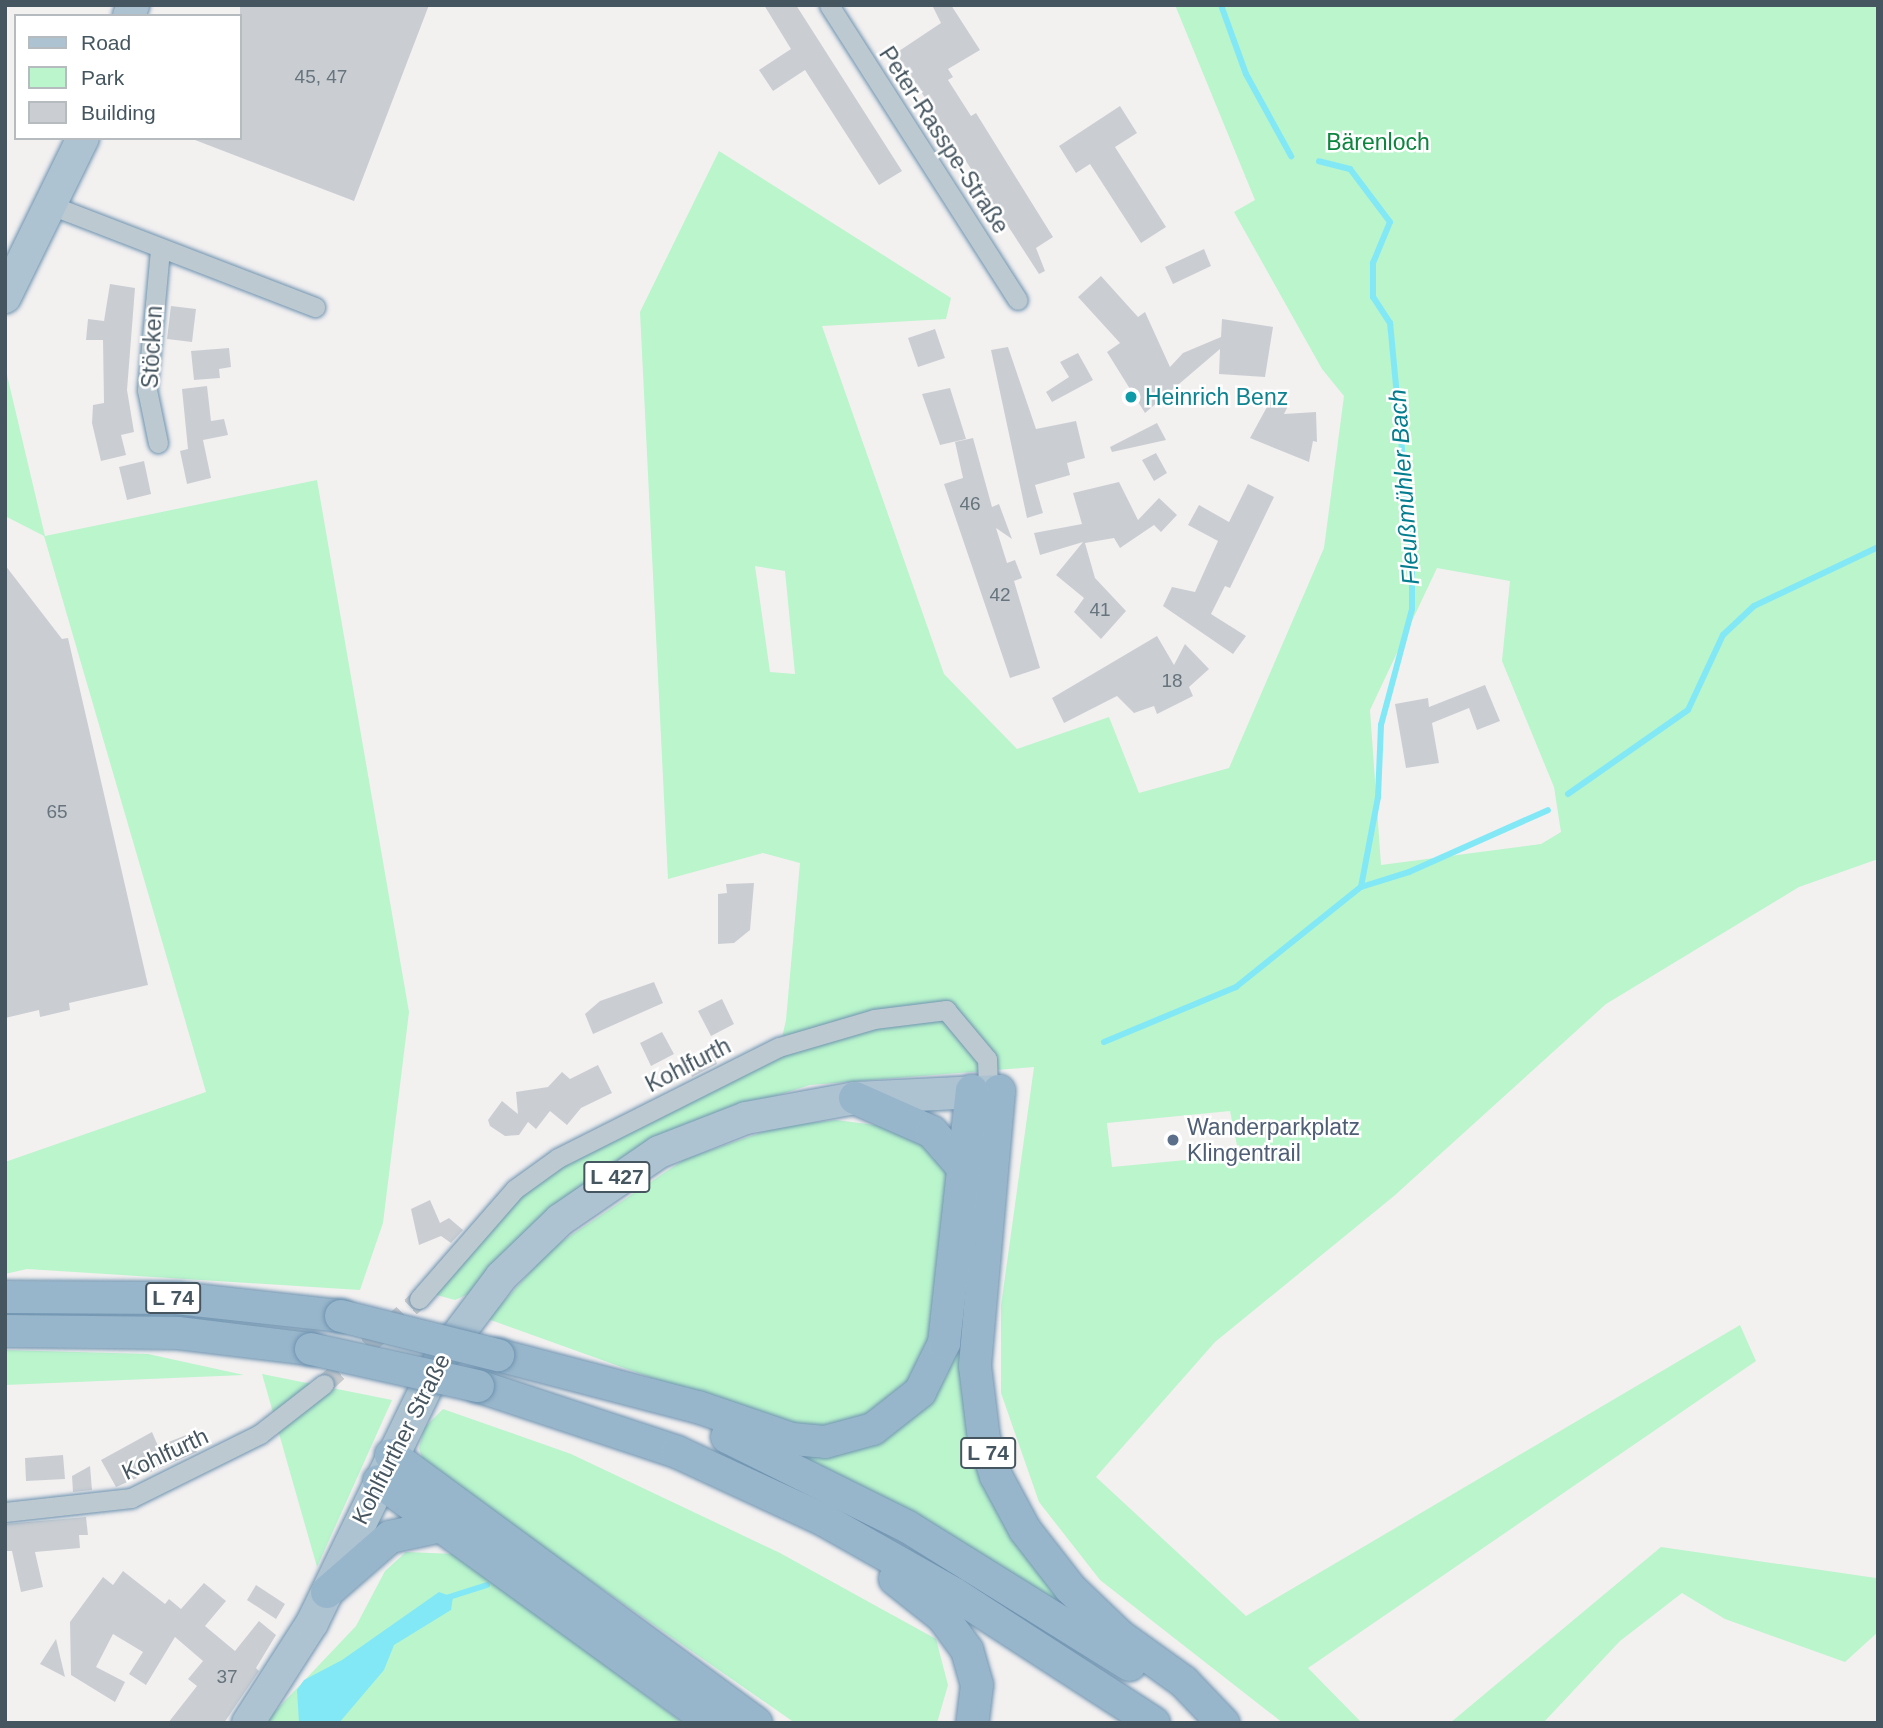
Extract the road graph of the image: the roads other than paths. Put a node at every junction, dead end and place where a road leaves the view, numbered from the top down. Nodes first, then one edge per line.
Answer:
1 (829, 5) edge
2 (82, 140) edge
3 (53, 206) junction
4 (160, 250) junction
5 (5, 297) edge
6 (1017, 300) dead end
7 (315, 307) dead end
8 (158, 443) dead end
9 (987, 1091) junction
10 (855, 1098) junction
11 (964, 1169) junction
12 (5, 1297) edge
13 (419, 1299) tunnel mouth
14 (5, 1331) edge
15 (580, 1377) junction
16 (324, 1384) tunnel mouth
17 (385, 1468) junction
18 (5, 1512) edge
19 (441, 1526) junction
20 (850, 1534) junction
21 (327, 1592) junction
22 (248, 1723) edge
23 (712, 1723) edge
24 (756, 1723) edge
25 (972, 1723) edge
26 (1154, 1723) edge
27 (1213, 1723) edge
28 (1223, 1723) edge

1 - 6 street, Peter-Rasspe-Straße
2 - 3 main road
3 - 4 street
3 - 5 main road
4 - 7 street
4 - 8 street, Stöcken
9 - 10 main road, Kohlfurther Straße / L 427
9 - 11 highway, L 74
9 - 13 street, Kohlfurth
9 - 28 highway, L 74
10 - 11 highway
10 - 17 main road, Kohlfurther Straße / L 427
11 - 15 highway, L 74
12 - 15 highway, L 74, bridge
14 - 20 highway, L 74, bridge
15 - 27 highway, L 74
16 - 18 street, Kohlfurth
17 - 19 highway
17 - 21 main road, Kohlfurther Straße / L 427
17 - 24 highway
19 - 21 highway
19 - 23 highway
20 - 25 highway, L 74
20 - 26 highway, L 74
21 - 22 main road, Kohlfurther Straße / L 427

